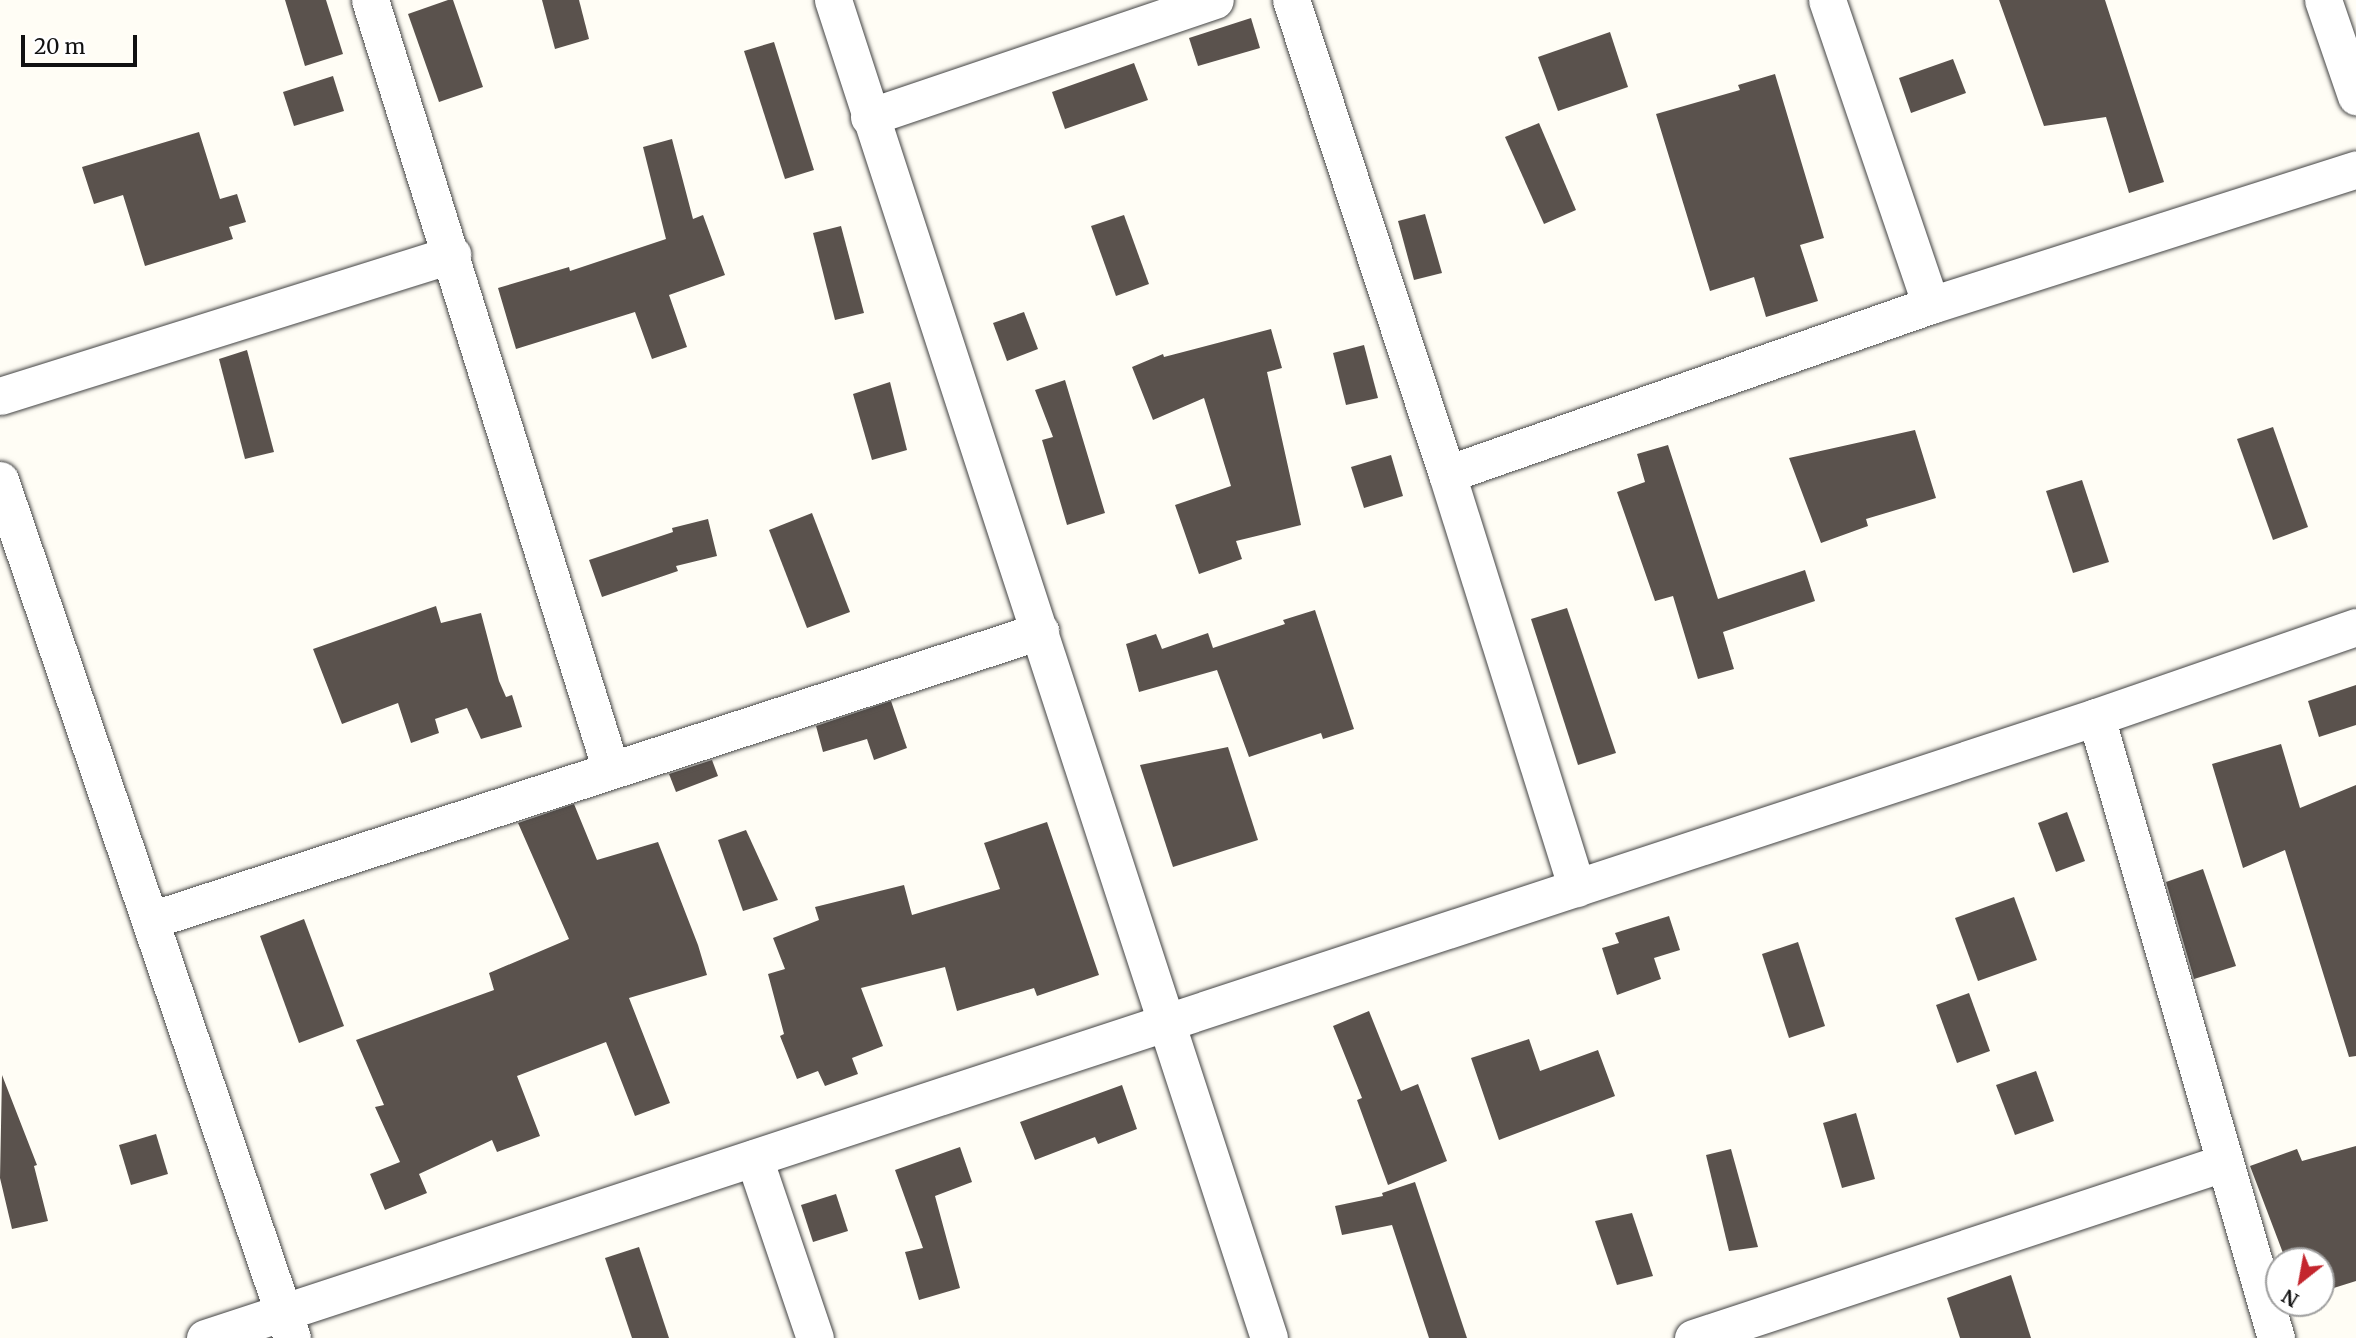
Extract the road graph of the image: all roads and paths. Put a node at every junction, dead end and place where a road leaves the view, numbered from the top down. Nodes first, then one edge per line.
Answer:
1 (370, 0) edge
2 (833, 0) edge
3 (1215, 0) edge
4 (1291, 0) edge
5 (1827, 0) edge
6 (2323, 0) edge
7 (2356, 96) edge
8 (869, 117) junction
9 (2356, 169) edge
10 (452, 254) junction
11 (1931, 304) junction
12 (0, 396) edge
13 (1447, 474) junction
14 (0, 480) edge
15 (2356, 626) edge
16 (1040, 631) junction
17 (2096, 717) junction
18 (611, 770) junction
19 (1577, 888) junction
20 (151, 920) junction
21 (1169, 1022) junction
22 (754, 1158) junction
23 (2223, 1163) junction
24 (288, 1325) edge
25 (1750, 1329) edge
26 (205, 1338) edge
27 (814, 1338) edge
28 (1269, 1338) edge
29 (1693, 1338) edge
30 (2276, 1338) edge

1 - 10 street
2 - 8 street
3 - 8 street
4 - 13 street
5 - 11 street
6 - 7 street
8 - 16 street
9 - 11 street
10 - 12 street
10 - 18 street
11 - 13 street
13 - 19 street
14 - 20 street
15 - 17 street
16 - 18 street
16 - 21 street
17 - 19 street
17 - 23 street
18 - 20 street
19 - 21 street
20 - 24 street
21 - 22 street
21 - 28 street
22 - 24 street
22 - 27 street
23 - 25 street
23 - 30 street
24 - 26 street
25 - 29 street

